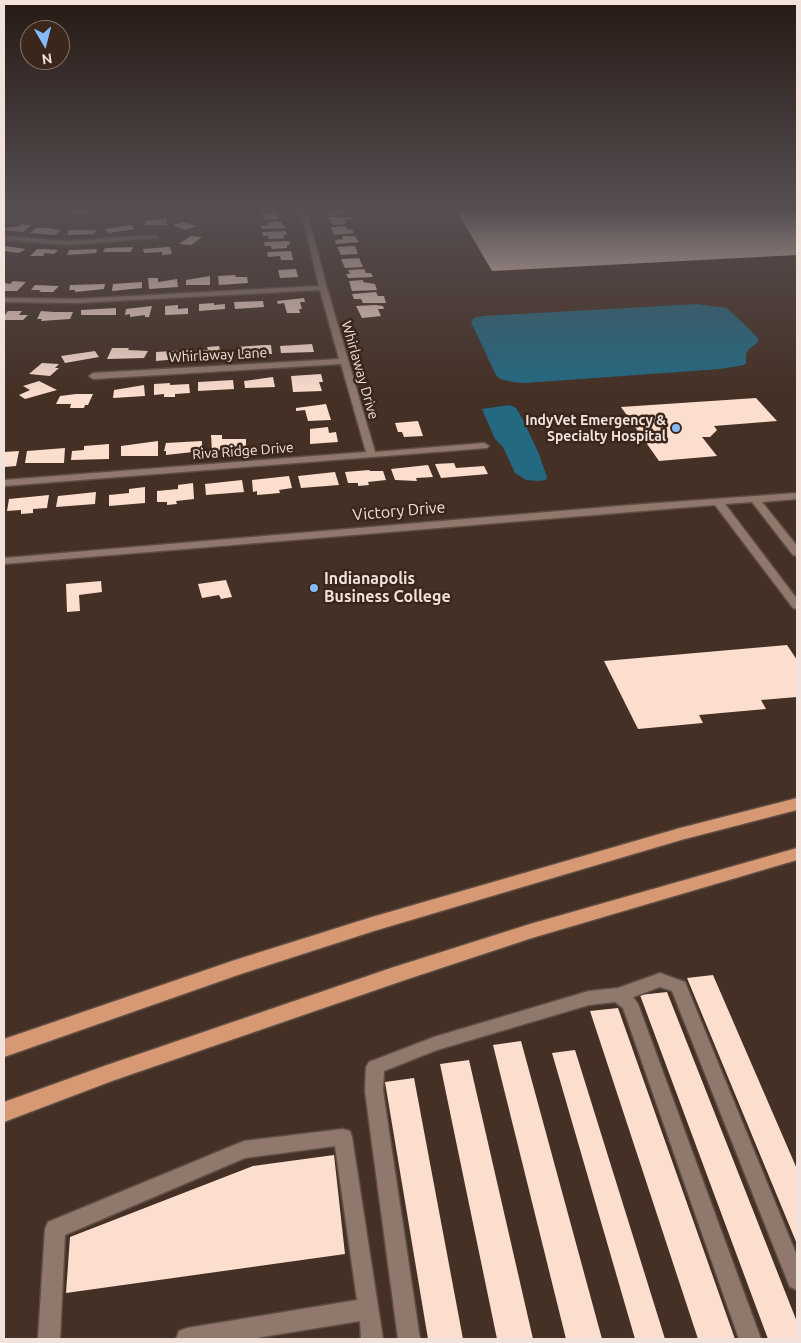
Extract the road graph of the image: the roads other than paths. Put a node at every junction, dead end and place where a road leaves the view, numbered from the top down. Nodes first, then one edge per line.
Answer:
1 (319, 271) edge
2 (323, 288) junction
3 (4, 300) edge
4 (344, 361) junction
5 (93, 376) dead end
6 (484, 446) dead end
7 (371, 454) junction
8 (4, 483) edge
9 (797, 496) edge
10 (755, 500) junction
11 (717, 502) junction
12 (797, 553) edge
13 (4, 561) edge
14 (797, 606) edge
15 (797, 804) edge
16 (797, 854) edge
17 (618, 995) junction
18 (4, 1048) edge
19 (4, 1112) edge
20 (797, 1280) edge
21 (369, 1310) junction
22 (49, 1339) edge
23 (187, 1339) edge
24 (372, 1339) edge
25 (409, 1339) edge
26 (750, 1339) edge

1 - 2 street, Whirlaway Drive
2 - 3 street
2 - 4 street, Whirlaway Drive
4 - 5 street, Whirlaway Lane
4 - 7 street, Whirlaway Drive
6 - 7 street, Riva Ridge Drive
7 - 8 street, Riva Ridge Drive
9 - 10 street, Victory Drive
10 - 11 street, Victory Drive
10 - 12 street
11 - 13 street, Victory Drive
11 - 14 street
15 - 18 highway
16 - 19 highway
17 - 20 street
17 - 25 street
17 - 26 street
21 - 22 street
21 - 23 street
21 - 24 street

